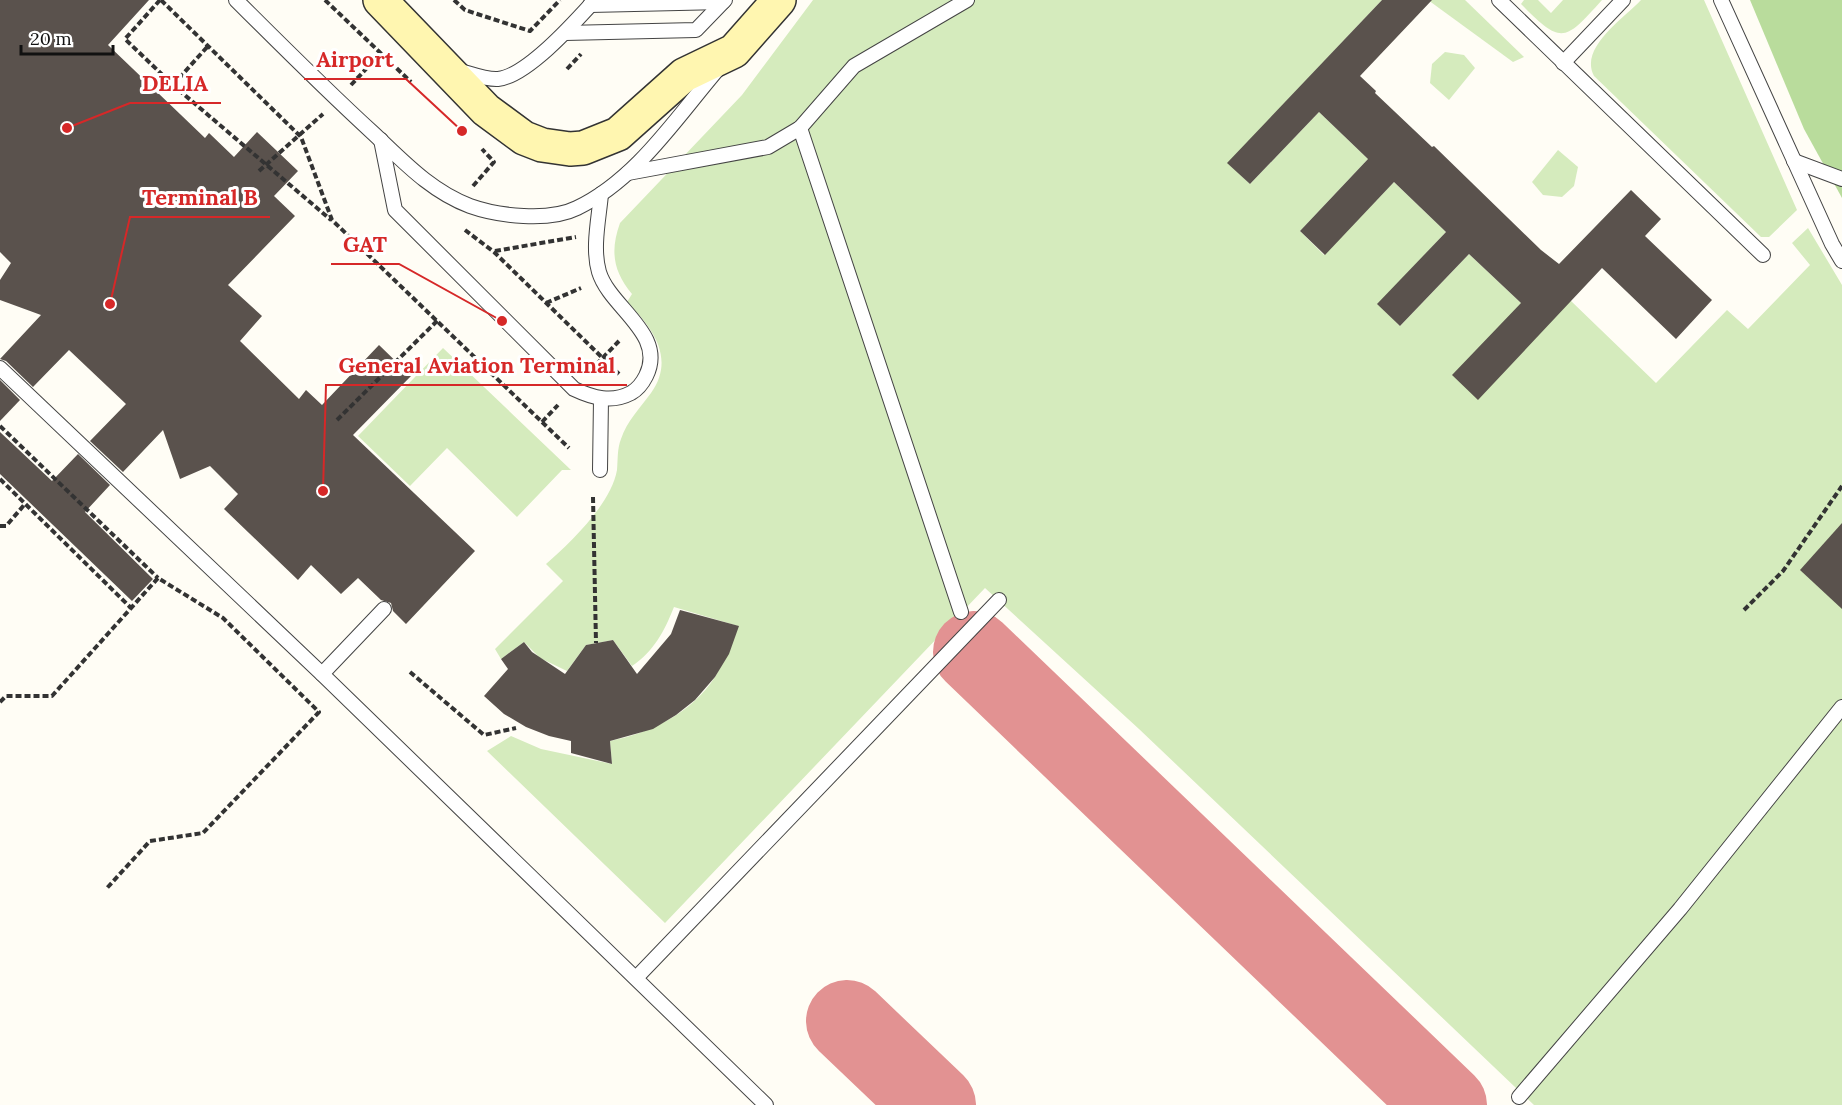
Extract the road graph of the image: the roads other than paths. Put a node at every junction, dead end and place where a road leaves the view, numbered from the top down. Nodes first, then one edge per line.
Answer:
1 (236, 0) edge
2 (380, 0) edge
3 (779, 0) edge
4 (967, 0) edge
5 (1499, 0) edge
6 (1623, 0) edge
7 (1720, 0) edge
8 (724, 1) edge
9 (592, 2) edge
10 (565, 33) junction
11 (734, 51) junction
12 (1563, 63) junction
13 (446, 68) junction
14 (800, 128) junction
15 (381, 140) junction
16 (1794, 161) junction
17 (628, 173) junction
18 (1842, 179) edge
19 (602, 194) junction
20 (1762, 255) dead end
21 (1842, 261) edge
22 (0, 368) edge
23 (602, 399) junction
24 (600, 470) dead end
25 (999, 600) dead end
26 (384, 609) dead end
27 (961, 612) dead end
28 (322, 674) junction
29 (1842, 707) edge
30 (636, 978) junction
31 (1519, 1097) dead end
32 (766, 1105) edge

1 - 15 lane
2 - 13 street
3 - 11 street
4 - 14 lane
5 - 12 lane
6 - 12 lane
7 - 16 lane
8 - 9 lane
8 - 10 lane
9 - 10 lane
10 - 13 lane
11 - 13 street
11 - 17 lane
12 - 20 lane
14 - 17 lane
14 - 27 lane
15 - 19 lane
15 - 23 lane
16 - 18 lane
16 - 21 lane
17 - 19 lane
19 - 23 lane
22 - 28 lane
23 - 24 lane
25 - 30 lane
26 - 28 lane
28 - 30 lane
29 - 31 lane
30 - 32 lane

